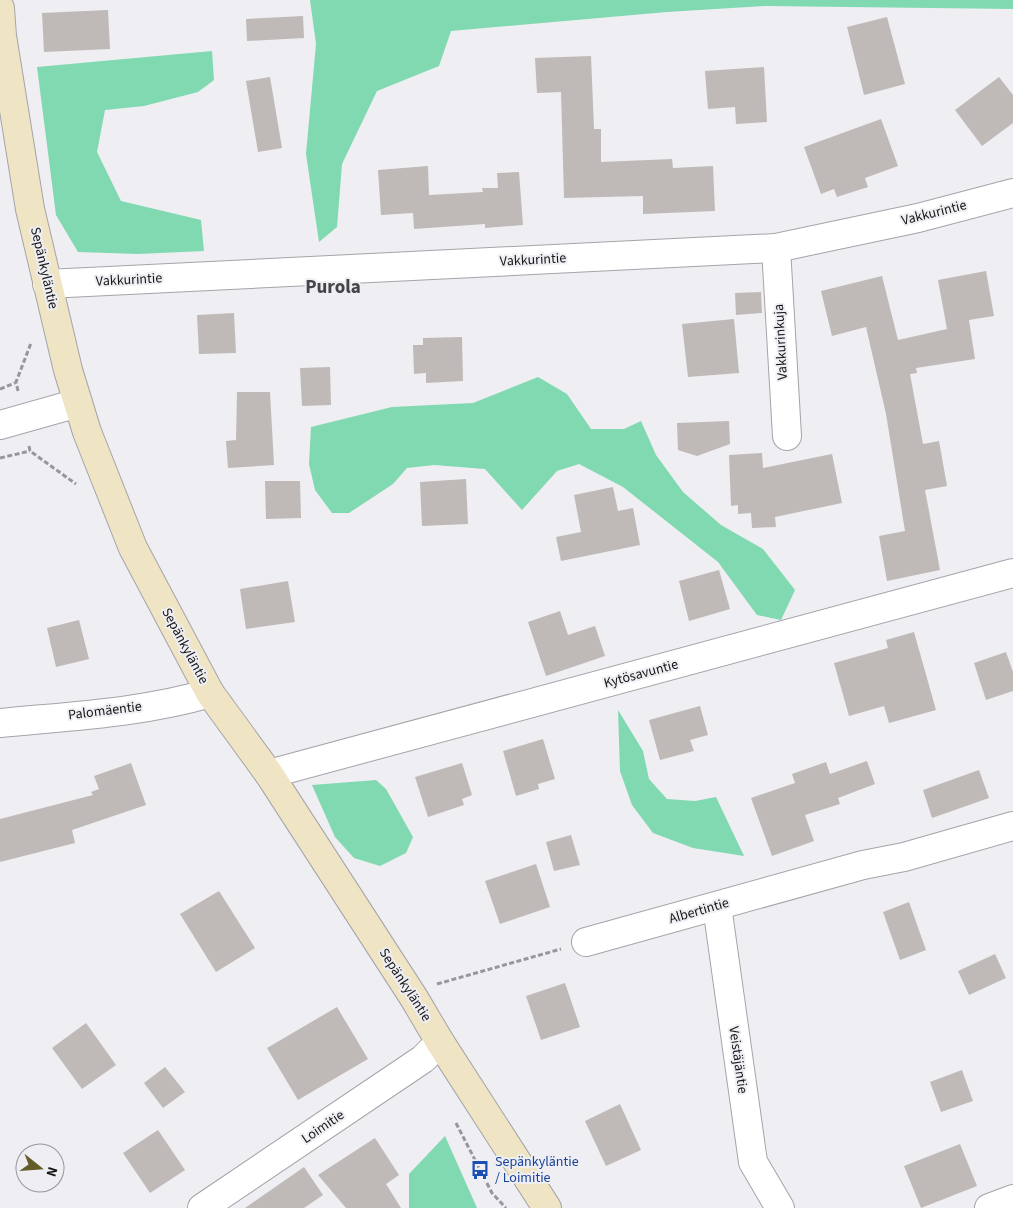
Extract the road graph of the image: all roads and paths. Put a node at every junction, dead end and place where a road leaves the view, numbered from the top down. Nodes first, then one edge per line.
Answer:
1 (0, 8) edge
2 (1013, 193) edge
3 (776, 248) junction
4 (47, 284) junction
5 (16, 382) dead end
6 (0, 389) edge
7 (78, 403) junction
8 (0, 425) edge
9 (787, 436) dead end
10 (30, 451) dead end
11 (0, 458) edge
12 (1013, 573) edge
13 (210, 693) junction
14 (0, 723) edge
15 (268, 774) junction
16 (1013, 826) edge
17 (717, 906) junction
18 (586, 942) joint
19 (414, 998) junction
20 (440, 1042) junction
21 (1013, 1199) edge
22 (202, 1208) edge
23 (547, 1208) edge
24 (780, 1208) edge
25 (989, 1208) edge

1 - 4 main road, Sepänkyläntie
2 - 3 street, Vakkurintie
3 - 4 street, Vakkurintie
3 - 9 street, Vakkurinkuja
4 - 7 main road, Sepänkyläntie
5 - 6 path
7 - 8 street
7 - 13 main road, Sepänkyläntie
10 - 11 path
12 - 15 street, Kytösavuntie
13 - 14 street, Palomäentie
13 - 15 main road, Sepänkyläntie
15 - 19 main road, Sepänkyläntie
16 - 17 street, Albertintie
17 - 18 street, Albertintie
17 - 24 street, Veistäjäntie
18 - 19 path
19 - 20 main road, Sepänkyläntie
20 - 22 street, Loimitie
20 - 23 main road, Sepänkyläntie
21 - 25 street

